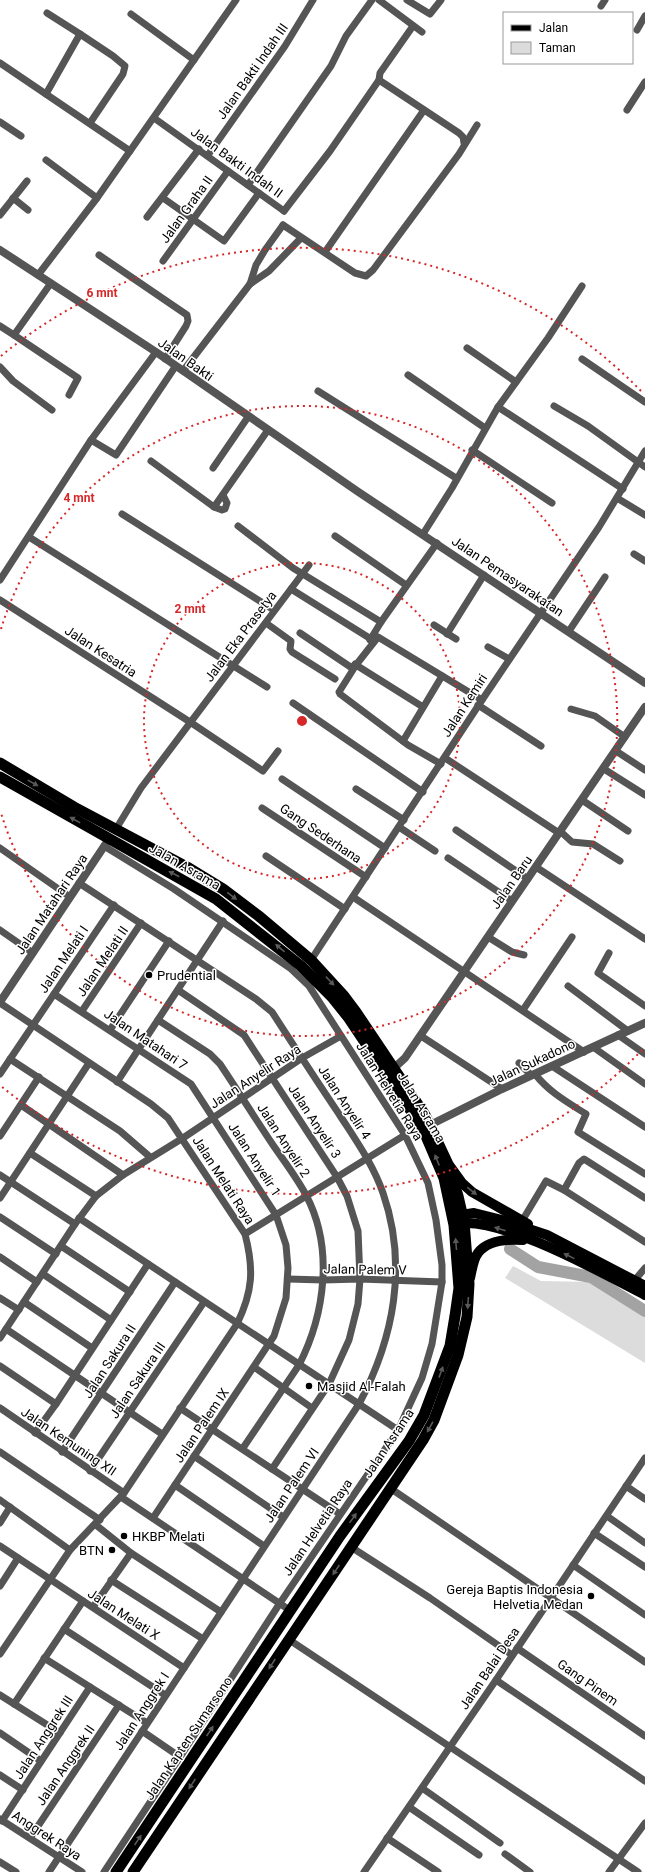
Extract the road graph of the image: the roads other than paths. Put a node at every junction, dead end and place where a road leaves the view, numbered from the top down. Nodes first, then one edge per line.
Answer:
1 (236, 0) edge
2 (314, 0) edge
3 (372, 0) edge
4 (379, 0) edge
5 (407, 0) edge
6 (441, 0) edge
7 (47, 13) dead end
8 (130, 14) dead end
9 (645, 16) edge
10 (413, 26) junction
11 (637, 30) dead end
12 (422, 32) dead end
13 (80, 34) junction
14 (194, 60) junction
15 (0, 63) edge
16 (379, 80) junction
17 (645, 82) edge
18 (46, 94) junction
19 (424, 110) junction
20 (627, 110) dead end
21 (154, 118) junction
22 (0, 122) edge
23 (90, 123) junction
24 (477, 125) dead end
25 (21, 136) dead end
26 (464, 143) junction
27 (199, 149) junction
28 (130, 151) junction
29 (208, 155) junction
30 (46, 160) dead end
31 (228, 171) junction
32 (27, 181) dead end
33 (248, 184) junction
34 (259, 193) junction
35 (12, 198) junction
36 (97, 198) junction
37 (163, 198) junction
38 (28, 210) dead end
39 (284, 211) junction
40 (0, 214) edge
41 (147, 217) dead end
42 (192, 220) junction
43 (283, 225) junction
44 (301, 238) junction
45 (0, 250) edge
46 (325, 252) junction
47 (99, 255) dead end
48 (163, 262) dead end
49 (38, 275) junction
50 (51, 283) junction
51 (250, 284) junction
52 (582, 286) dead end
53 (0, 326) edge
54 (14, 335) junction
55 (467, 348) dead end
56 (156, 352) junction
57 (165, 359) junction
58 (582, 360) dead end
59 (0, 366) edge
60 (175, 367) junction
61 (183, 371) junction
62 (408, 375) dead end
63 (516, 382) junction
64 (318, 391) dead end
65 (69, 395) dead end
66 (645, 402) edge
67 (554, 406) dead end
68 (498, 407) junction
69 (52, 410) dead end
70 (248, 417) junction
71 (485, 428) junction
72 (268, 430) junction
73 (91, 440) junction
74 (472, 450) junction
75 (645, 451) edge
76 (151, 461) dead end
77 (638, 463) junction
78 (645, 467) edge
79 (213, 468) dead end
80 (456, 478) junction
81 (623, 489) junction
82 (357, 491) joint
83 (618, 498) junction
84 (552, 503) dead end
85 (122, 514) dead end
86 (645, 515) edge
87 (238, 526) dead end
88 (423, 534) junction
89 (335, 536) dead end
90 (29, 537) junction
91 (436, 543) junction
92 (634, 554) dead end
93 (645, 561) edge
94 (309, 565) dead end
95 (302, 574) junction
96 (484, 575) junction
97 (605, 577) dead end
98 (0, 580) edge
99 (406, 586) junction
100 (291, 589) junction
101 (0, 600) edge
102 (274, 610) junction
103 (540, 612) junction
104 (381, 622) junction
105 (266, 623) junction
106 (434, 625) dead end
107 (569, 631) junction
108 (300, 634) dead end
109 (447, 634) junction
110 (371, 639) junction
111 (456, 639) dead end
112 (488, 646) dead end
113 (509, 659) junction
114 (232, 665) junction
115 (356, 665) junction
116 (442, 676) junction
117 (334, 679) dead end
118 (645, 683) edge
119 (267, 687) dead end
120 (293, 703) dead end
121 (480, 703) junction
122 (423, 707) junction
123 (645, 707) edge
124 (571, 709) dead end
125 (190, 722) junction
126 (625, 737) junction
127 (403, 741) junction
128 (541, 746) dead end
129 (616, 751) junction
130 (278, 752) dead end
131 (443, 761) junction
132 (0, 763) edge
133 (604, 769) junction
134 (645, 770) edge
135 (0, 777) edge
136 (282, 779) dead end
137 (356, 788) dead end
138 (423, 792) junction
139 (645, 795) edge
140 (582, 800) junction
141 (262, 808) dead end
142 (404, 820) junction
143 (399, 827) junction
144 (116, 829) junction
145 (456, 830) dead end
146 (628, 831) dead end
147 (560, 832) junction
148 (106, 842) junction
149 (0, 848) edge
150 (385, 848) junction
151 (435, 851) dead end
152 (266, 856) dead end
153 (448, 858) dead end
154 (620, 861) dead end
155 (536, 867) junction
156 (366, 877) junction
157 (528, 879) junction
158 (79, 883) junction
159 (70, 897) junction
160 (353, 897) junction
161 (512, 901) junction
162 (114, 905) junction
163 (345, 909) junction
164 (223, 921) junction
165 (141, 923) junction
166 (0, 930) edge
167 (488, 937) junction
168 (572, 937) dead end
169 (645, 939) edge
170 (169, 941) junction
171 (609, 952) dead end
172 (32, 953) junction
173 (524, 955) dead end
174 (197, 960) junction
175 (311, 960) junction
176 (464, 972) junction
177 (568, 986) dead end
178 (178, 990) junction
179 (54, 994) junction
180 (0, 1003) edge
181 (645, 1006) edge
182 (523, 1010) junction
183 (82, 1011) junction
184 (158, 1020) junction
185 (645, 1023) edge
186 (33, 1025) junction
187 (110, 1030) junction
188 (628, 1030) junction
189 (618, 1035) junction
190 (341, 1036) junction
191 (421, 1036) junction
192 (593, 1047) junction
193 (139, 1049) junction
194 (584, 1052) junction
195 (645, 1054) edge
196 (302, 1058) junction
197 (10, 1059) junction
198 (89, 1063) junction
199 (518, 1063) dead end
200 (397, 1066) junction
201 (552, 1066) junction
202 (0, 1074) edge
203 (533, 1075) junction
204 (39, 1077) junction
205 (272, 1078) junction
206 (117, 1082) junction
207 (645, 1084) edge
208 (502, 1089) junction
209 (66, 1096) junction
210 (242, 1098) junction
211 (21, 1105) junction
212 (213, 1116) junction
213 (49, 1125) junction
214 (430, 1125) junction
215 (645, 1127) edge
216 (405, 1135) junction
217 (0, 1136) edge
218 (183, 1138) junction
219 (30, 1153) junction
220 (150, 1157) junction
221 (367, 1158) junction
222 (447, 1162) junction
223 (123, 1174) junction
224 (645, 1174) edge
225 (0, 1175) edge
226 (337, 1177) junction
227 (10, 1182) junction
228 (564, 1190) junction
229 (96, 1196) junction
230 (307, 1196) junction
231 (0, 1198) edge
232 (645, 1198) edge
233 (276, 1215) junction
234 (0, 1217) edge
235 (458, 1220) junction
236 (77, 1221) junction
237 (522, 1221) junction
238 (245, 1234) junction
239 (547, 1235) junction
240 (534, 1241) junction
241 (645, 1242) edge
242 (61, 1246) junction
243 (56, 1254) junction
244 (0, 1257) edge
245 (148, 1264) junction
246 (645, 1268) edge
247 (43, 1274) junction
248 (288, 1279) junction
249 (360, 1279) junction
250 (323, 1280) junction
251 (396, 1281) junction
252 (634, 1281) junction
253 (37, 1282) junction
254 (175, 1282) junction
255 (442, 1282) junction
256 (469, 1284) junction
257 (645, 1286) edge
258 (130, 1292) junction
259 (645, 1295) edge
260 (0, 1298) edge
261 (24, 1302) junction
262 (204, 1302) junction
263 (19, 1310) junction
264 (111, 1320) junction
265 (237, 1324) junction
266 (6, 1329) junction
267 (0, 1338) edge
268 (269, 1345) junction
269 (92, 1348) junction
270 (299, 1365) junction
271 (0, 1366) edge
272 (254, 1367) junction
273 (74, 1376) junction
274 (329, 1384) junction
275 (283, 1387) junction
276 (102, 1394) junction
277 (56, 1404) junction
278 (359, 1404) junction
279 (0, 1408) edge
280 (180, 1408) junction
281 (312, 1408) junction
282 (130, 1413) junction
283 (212, 1428) junction
284 (398, 1430) junction
285 (35, 1433) junction
286 (162, 1434) junction
287 (243, 1448) junction
288 (0, 1452) edge
289 (62, 1452) junction
290 (194, 1456) junction
291 (645, 1458) edge
292 (272, 1469) junction
293 (90, 1471) junction
294 (175, 1485) junction
295 (626, 1486) junction
296 (390, 1488) junction
297 (302, 1490) junction
298 (123, 1495) junction
299 (645, 1499) edge
300 (0, 1500) edge
301 (10, 1507) junction
302 (340, 1514) junction
303 (607, 1516) junction
304 (283, 1517) junction
305 (154, 1518) junction
306 (98, 1522) junction
307 (0, 1523) edge
308 (594, 1534) junction
309 (645, 1543) edge
310 (0, 1546) edge
311 (264, 1546) junction
312 (351, 1547) junction
313 (70, 1550) junction
314 (131, 1553) junction
315 (18, 1558) junction
316 (573, 1565) junction
317 (645, 1567) edge
318 (243, 1579) junction
319 (50, 1580) junction
320 (112, 1580) junction
321 (0, 1586) edge
322 (552, 1597) junction
323 (83, 1601) junction
324 (280, 1603) junction
325 (93, 1607) junction
326 (221, 1612) junction
327 (645, 1615) edge
328 (288, 1616) junction
329 (64, 1628) junction
330 (291, 1635) junction
331 (203, 1639) junction
332 (517, 1648) junction
333 (0, 1654) edge
334 (512, 1655) junction
335 (44, 1658) junction
336 (645, 1662) edge
337 (184, 1668) junction
338 (496, 1680) junction
339 (90, 1687) junction
340 (0, 1695) edge
341 (165, 1695) junction
342 (14, 1704) junction
343 (120, 1705) junction
344 (147, 1723) junction
345 (142, 1731) junction
346 (0, 1733) edge
347 (60, 1733) junction
348 (645, 1736) edge
349 (449, 1747) junction
350 (180, 1757) junction
351 (41, 1761) junction
352 (0, 1774) edge
353 (645, 1781) edge
354 (422, 1788) junction
355 (23, 1790) junction
356 (409, 1807) junction
357 (1, 1820) edge
358 (645, 1823) edge
359 (30, 1838) junction
360 (387, 1838) junction
361 (500, 1843) dead end
362 (505, 1854) dead end
363 (479, 1855) dead end
364 (60, 1857) junction
365 (618, 1859) junction
366 (0, 1862) edge
367 (16, 1872) edge
368 (49, 1872) edge
369 (82, 1872) edge
370 (104, 1872) edge
371 (116, 1872) edge
372 (133, 1872) edge
373 (364, 1872) edge
374 (438, 1872) edge
375 (530, 1872) edge
376 (609, 1872) edge
377 (638, 1872) edge

1 - 14 street
2 - 29 street, Jalan Bakti Indah III
3 - 33 street
4 - 10 street
5 - 6 street
7 - 13 street
8 - 14 street
9 - 11 street
10 - 12 street
10 - 16 street
13 - 18 street
13 - 23 street
14 - 21 street
15 - 18 street
16 - 19 street
16 - 39 street
17 - 20 street
18 - 23 street
19 - 26 street
19 - 46 street
21 - 27 street, Jalan Bakti Indah II
21 - 28 street
22 - 25 street
23 - 28 street
24 - 26 street
26 - 46 street
27 - 29 street, Jalan Bakti Indah II
27 - 37 street
28 - 36 street
29 - 31 street, Jalan Bakti Indah II
30 - 36 street
31 - 33 street, Jalan Bakti Indah II
31 - 42 street, Jalan Graha II
32 - 35 street
33 - 34 street, Jalan Bakti Indah II
34 - 39 street, Jalan Bakti Indah II
34 - 42 street
35 - 38 street
35 - 40 street
36 - 49 street
37 - 41 street
37 - 42 street
39 - 43 street, Jalan Bakti Indah II
42 - 48 street, Jalan Graha II
43 - 44 street
43 - 51 street
44 - 46 street
44 - 51 street
45 - 49 street, Jalan Bakti
47 - 57 street
49 - 50 street, Jalan Bakti
50 - 54 street
50 - 56 street, Jalan Bakti
51 - 61 street
52 - 63 street
53 - 54 street
54 - 65 street
55 - 63 street
56 - 57 street, Jalan Bakti
56 - 73 street
57 - 60 street, Jalan Bakti
58 - 66 street
59 - 69 street
60 - 61 street, Jalan Bakti
60 - 73 street
61 - 70 street, Jalan Bakti
62 - 71 street
63 - 68 street
64 - 80 street
67 - 77 street
68 - 71 street
68 - 81 street
70 - 72 street, Jalan Bakti
70 - 79 street
71 - 74 street
72 - 76 street
72 - 82 street, Jalan Bakti
73 - 90 street
74 - 80 street
74 - 84 street
75 - 77 street, Jalan Kemiri
77 - 78 street
77 - 81 street, Jalan Kemiri
80 - 88 street
81 - 83 street, Jalan Kemiri
82 - 88 street, Jalan Pemasyarakatan
83 - 86 street
83 - 103 street, Jalan Kemiri
85 - 102 street
87 - 95 street
88 - 91 street, Jalan Pemasyarakatan
89 - 99 street
90 - 98 street
90 - 114 street
91 - 96 street, Jalan Pemasyarakatan
91 - 99 street
92 - 93 street
94 - 95 street, Jalan Eka Prasetya
95 - 100 street, Jalan Eka Prasetya
95 - 104 street
96 - 103 street, Jalan Pemasyarakatan
96 - 109 street
97 - 107 street
99 - 104 street
100 - 102 street, Jalan Eka Prasetya
100 - 110 street
101 - 125 street, Jalan Kesatria
102 - 105 street, Jalan Eka Prasetya
103 - 107 street, Jalan Pemasyarakatan
103 - 113 street, Jalan Kemiri
104 - 110 street
105 - 114 street, Jalan Eka Prasetya
105 - 117 street
106 - 109 street
107 - 118 street, Jalan Pemasyarakatan
108 - 110 street
109 - 111 street
112 - 113 street
113 - 121 street, Jalan Kemiri
114 - 119 street
114 - 125 street, Jalan Eka Prasetya
115 - 116 street
115 - 122 street
115 - 127 street
116 - 121 street
116 - 122 street
120 - 138 street
121 - 128 street
121 - 131 street, Jalan Kemiri
122 - 127 street
123 - 126 street, Jalan Baru
124 - 126 street
125 - 130 street, Jalan Kesatria
125 - 144 street
126 - 129 street, Jalan Baru
127 - 131 street
129 - 133 street, Jalan Baru
129 - 134 street
131 - 138 street, Jalan Kemiri
131 - 147 street
132 -> 144 highway, Jalan Asrama
133 - 139 street
133 - 140 street, Jalan Baru
148 -> 135 highway, Jalan Asrama
136 - 150 street
137 - 142 street
138 - 142 street, Jalan Kemiri
140 - 146 street
140 - 147 street, Jalan Baru
141 - 156 street, Gang Sederhana
142 - 143 street, Jalan Kemiri
143 - 150 street, Jalan Kemiri
143 - 151 street
144 -> 175 highway, Jalan Asrama
145 - 157 street
147 - 154 street
147 - 155 street, Jalan Baru
148 - 158 street, Jalan Matahari Raya
148 - 164 street, Jalan Helvetia Raya
200 -> 148 highway, Jalan Asrama
149 - 159 street
150 - 156 street, Jalan Kemiri
152 - 163 street
153 - 161 street
155 - 157 street, Jalan Baru
155 - 169 street
156 - 160 street, Jalan Kemiri
157 - 161 street, Jalan Baru
158 - 159 street, Jalan Matahari Raya
158 - 162 street, Jalan Anyelir 4
159 - 172 street, Jalan Matahari Raya
160 - 163 street, Jalan Kemiri
160 - 176 street
161 - 167 street, Jalan Baru
162 - 165 street, Jalan Anyelir 4
162 - 179 street, Jalan Melati I
163 - 175 street, Jalan Kemiri
164 - 174 street
164 - 190 street, Jalan Helvetia Raya
165 - 170 street, Jalan Anyelir 4
165 - 183 street, Jalan Melati II
166 - 172 street
167 - 173 street
167 - 176 street, Jalan Baru
168 - 182 street
170 - 174 street, Jalan Anyelir 4
170 - 187 street
171 - 181 street
172 - 180 street, Jalan Matahari Raya
174 - 178 street
174 - 196 street, Jalan Anyelir 4
175 -> 200 highway, Jalan Asrama
176 - 182 street
176 - 191 street, Jalan Baru
177 - 188 street
178 - 184 street
178 - 205 street, Jalan Anyelir 3
179 - 183 street, Jalan Matahari 7
179 - 186 street, Jalan Melati I
180 - 186 street, Jalan Melati Raya
182 - 194 street
183 - 187 street, Jalan Matahari 7
184 - 193 street
184 - 210 street, Jalan Anyelir 2
185 - 188 street, Jalan Sukadono
186 - 197 street, Jalan Melati I
186 - 198 street, Jalan Melati Raya
187 - 193 street, Jalan Matahari 7
188 - 189 street, Jalan Sukadono
189 - 192 street, Jalan Sukadono
189 - 195 street
190 - 196 street, Jalan Anyelir Raya
190 - 216 street, Jalan Helvetia Raya
191 - 200 street, Jalan Baru
191 - 208 street
192 - 194 street, Jalan Sukadono
192 - 207 street
193 - 206 street
193 - 212 street, Jalan Matahari 7
194 - 201 street, Jalan Sukadono
196 - 205 street, Jalan Anyelir Raya
196 - 221 street, Jalan Anyelir 4
197 - 202 street, Jalan Melati I
197 - 204 street
198 - 206 street, Jalan Melati Raya
198 - 209 street
199 - 203 street
200 - 214 highway, Jalan Asrama
235 -> 200 highway, Jalan Asrama
201 - 203 street, Jalan Sukadono
201 - 215 street
203 - 208 street, Jalan Sukadono
203 - 224 street
204 - 209 street
204 - 211 street
205 - 210 street, Jalan Anyelir Raya
205 - 226 street, Jalan Anyelir 3
206 - 218 street, Jalan Melati Raya
208 - 214 street, Jalan Sukadono
209 - 213 street
209 - 220 street
210 - 212 street, Jalan Anyelir Raya
210 - 230 street, Jalan Anyelir 2
211 - 213 street
211 - 217 street
212 - 218 street, Jalan Anyelir Raya
212 - 233 street, Jalan Anyelir 1
213 - 219 street
213 - 223 street
214 - 222 highway, Jalan Asrama
216 - 221 street
216 - 255 street, Jalan Helvetia Raya
218 - 220 street, Jalan Anyelir Raya
218 - 238 street, Jalan Melati Raya
219 - 227 street
219 - 229 street
220 - 223 street, Jalan Anyelir Raya
221 - 226 street
221 - 251 street, Jalan Anyelir 4
222 - 235 highway, Jalan Asrama
222 -> 237 main road
223 - 229 street, Jalan Anyelir Raya
225 - 227 street
226 - 230 street
226 - 249 street, Jalan Anyelir 3
227 - 231 street
227 - 236 street
228 - 232 street
228 - 237 street
228 - 241 street
229 - 236 street, Jalan Anyelir Raya
230 - 233 street
230 - 250 street, Jalan Anyelir 2
233 - 238 street
233 - 248 street, Jalan Anyelir 1
234 - 243 street
235 - 239 main road
240 -> 235 main road
235 - 256 highway, Jalan Asrama
328 -> 235 highway, Jalan Asrama
236 - 242 street, Jalan Anyelir Raya
236 - 245 street
237 - 239 main road
238 - 265 street, Jalan Melati Raya
239 - 252 main road
240 - 256 main road
259 -> 240 main road
242 - 243 street, Jalan Anyelir Raya
242 - 258 street
243 - 247 street, Jalan Anyelir Raya
244 - 253 street
245 - 254 street
245 - 258 street
246 - 252 street
247 - 253 street, Jalan Anyelir Raya
247 - 264 street
248 - 250 street, Jalan Palem V
248 - 268 street, Jalan Palem IX
249 - 250 street, Jalan Palem V
249 - 251 street, Jalan Palem V
249 - 274 street, Jalan Anyelir 3
250 - 270 street, Jalan Anyelir 2
251 - 255 street, Jalan Palem V
251 - 278 street, Jalan Palem VI
252 - 257 main road
253 - 261 street, Jalan Anyelir Raya
254 - 262 street
254 - 276 street, Jalan Sakura II
255 - 284 street, Jalan Helvetia Raya
256 -> 296 highway, Jalan Asrama
258 - 264 street
260 - 263 street
261 - 263 street, Jalan Anyelir Raya
261 - 269 street
262 - 265 street
262 - 282 street, Jalan Sakura III
263 - 266 street, Jalan Anyelir Raya
264 - 269 street
265 - 268 street
265 - 280 street, Jalan Melati Raya
266 - 267 street, Jalan Anyelir Raya
266 - 273 street
268 - 270 street
268 - 272 street, Jalan Palem IX
269 - 273 street
270 - 274 street
270 - 275 street, Jalan Anyelir 2
271 - 277 street
272 - 275 street
272 - 283 street, Jalan Palem IX
273 - 276 street
273 - 277 street
274 - 278 street
274 - 281 street, Jalan Anyelir 3
275 - 281 street
275 - 287 street, Jalan Anyelir 2
276 - 282 street
276 - 289 street, Jalan Sakura II
277 - 285 street
278 - 284 street
278 - 297 street, Jalan Palem VI
279 - 285 street, Jalan Kemuning XII
280 - 283 street
280 - 286 street, Jalan Melati Raya
281 - 292 street, Jalan Anyelir 3
282 - 286 street
282 - 293 street, Jalan Sakura III
283 - 287 street
283 - 290 street, Jalan Palem IX
284 - 302 street, Jalan Helvetia Raya
285 - 289 street, Jalan Kemuning XII
286 - 298 street, Jalan Melati Raya
287 - 292 street
288 - 306 street
289 - 293 street, Jalan Kemuning XII
290 - 294 street, Jalan Palem IX
290 - 304 street
291 - 295 street, Jalan Balai Desa
292 - 297 street
293 - 298 street, Jalan Kemuning XII
294 - 305 street, Jalan Palem IX
294 - 311 street
295 - 299 street
295 - 303 street, Jalan Balai Desa
296 - 312 highway, Jalan Asrama
296 - 322 street
297 - 302 street
297 - 304 street, Jalan Palem VI
298 - 305 street, Jalan Kemuning XII
298 - 306 street, Jalan Melati Raya
300 - 301 street
301 - 307 street
301 - 313 street
302 - 324 street, Jalan Helvetia Raya
303 - 308 street, Jalan Balai Desa
303 - 309 street
304 - 311 street, Jalan Palem VI
305 - 318 street, Jalan Kemuning XII
306 - 313 street, Jalan Melati Raya
306 - 314 street
308 - 316 street, Jalan Balai Desa
308 - 317 street
310 - 315 street, Jalan Melati X
311 - 318 street, Jalan Palem VI
312 -> 330 highway, Jalan Asrama
312 - 334 street
313 - 319 street, Jalan Melati Raya
314 - 320 street
314 - 326 street
315 - 319 street, Jalan Melati X
315 - 321 street
316 - 322 street, Jalan Balai Desa
316 - 327 street
318 - 324 street, Jalan Kemuning XII
318 - 326 street, Jalan Anggrek I
319 - 323 street, Jalan Melati X
319 - 333 street, Jalan Melati Raya
320 - 325 street
320 - 331 street
322 - 332 street, Jalan Balai Desa
322 - 336 street
323 - 325 street, Jalan Melati X
323 - 329 street
324 - 328 street, Jalan Kemuning XII
324 - 350 street, Jalan Helvetia Raya
325 - 337 street, Jalan Melati X
326 - 331 street, Jalan Anggrek I
371 -> 328 highway, Jalan Kapten Sumarsono
329 - 335 street
329 - 341 street
330 - 349 street
330 -> 372 highway
331 - 337 street, Jalan Anggrek I
332 - 334 street, Jalan Balai Desa
332 - 348 street, Gang Pinem
334 - 338 street, Jalan Balai Desa
335 - 339 street
335 - 342 street
337 - 341 street, Jalan Anggrek I
338 - 349 street, Jalan Balai Desa
338 - 353 street
339 - 343 street
339 - 347 street, Jalan Anggrek III
340 - 342 street
341 - 344 street, Jalan Anggrek I
342 - 347 street
343 - 344 street
343 - 359 street, Jalan Anggrek II
344 - 345 street, Jalan Anggrek I
345 - 350 street
345 - 364 street, Jalan Anggrek I
346 - 351 street
347 - 351 street, Jalan Anggrek III
349 - 354 street, Jalan Balai Desa
349 - 365 street
350 - 370 street, Jalan Helvetia Raya
351 - 355 street, Jalan Anggrek III
352 - 355 street
354 - 356 street, Jalan Balai Desa
354 - 361 street
355 - 357 street, Jalan Anggrek III
356 - 360 street, Jalan Balai Desa
356 - 363 street
357 - 359 street, Anggrek Raya
358 - 365 street
359 - 364 street, Anggrek Raya
360 - 373 street, Jalan Balai Desa
360 - 374 street
362 - 375 street
364 - 368 street, Jalan Anggrek I
364 - 369 street, Anggrek Raya
365 - 376 street
365 - 377 street
366 - 367 street

